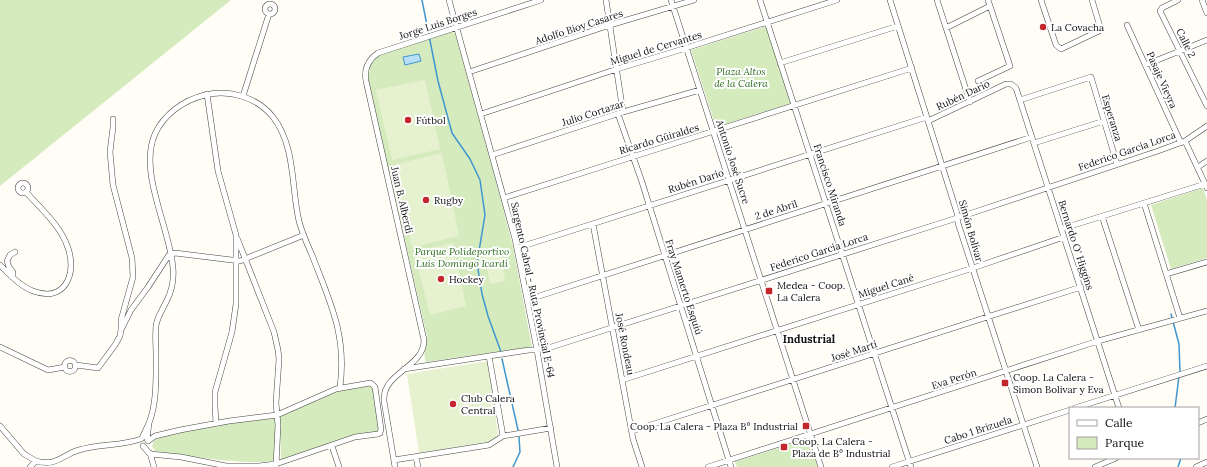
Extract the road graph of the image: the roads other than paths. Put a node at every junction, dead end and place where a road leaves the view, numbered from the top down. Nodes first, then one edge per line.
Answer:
1 (448, 0) edge
2 (541, 0) edge
3 (606, 0) edge
4 (671, 0) edge
5 (694, 0) edge
6 (760, 0) edge
7 (837, 0) edge
8 (890, 0) edge
9 (937, 0) edge
10 (988, 0) edge
11 (1041, 0) edge
12 (1092, 0) edge
13 (1178, 0) edge
14 (1202, 0) edge
15 (990, 6) junction
16 (673, 7) junction
17 (1207, 13) edge
18 (269, 14) dead end
19 (767, 22) junction
20 (610, 25) junction
21 (1127, 25) dead end
22 (898, 26) junction
23 (456, 27) junction
24 (946, 28) junction
25 (1207, 40) edge
26 (686, 48) junction
27 (1180, 51) junction
28 (780, 63) junction
29 (368, 64) joint
30 (1145, 65) junction
31 (912, 68) junction
32 (617, 69) junction
33 (469, 72) junction
34 (978, 81) dead end
35 (1016, 88) joint
36 (700, 90) junction
37 (207, 94) junction
38 (243, 96) junction
39 (1020, 100) junction
40 (970, 102) junction
41 (794, 105) junction
42 (1207, 106) edge
43 (621, 113) junction
44 (481, 114) junction
45 (112, 119) dead end
46 (928, 119) junction
47 (1104, 121) junction
48 (1207, 126) edge
49 (714, 132) junction
50 (1033, 140) junction
51 (1183, 142) junction
52 (810, 154) junction
53 (492, 155) junction
54 (632, 157) junction
55 (1207, 161) edge
56 (1117, 164) junction
57 (942, 167) junction
58 (1198, 167) junction
59 (730, 180) junction
60 (1206, 186) edge
61 (1048, 187) junction
62 (26, 192) dead end
63 (504, 198) junction
64 (827, 203) junction
65 (1144, 203) junction
66 (649, 206) junction
67 (1102, 216) junction
68 (957, 218) junction
69 (593, 224) junction
70 (745, 229) junction
71 (1061, 229) junction
72 (236, 235) junction
73 (304, 235) junction
74 (1064, 238) junction
75 (516, 248) junction
76 (15, 252) dead end
77 (172, 254) junction
78 (843, 254) junction
79 (664, 255) junction
80 (246, 259) junction
81 (236, 261) junction
82 (1207, 262) edge
83 (0, 265) edge
84 (973, 268) junction
85 (1166, 274) junction
86 (603, 275) junction
87 (12, 277) junction
88 (761, 280) junction
89 (1081, 287) junction
90 (527, 300) junction
91 (859, 304) junction
92 (680, 306) junction
93 (1207, 311) edge
94 (988, 317) junction
95 (1180, 318) junction
96 (612, 328) junction
97 (121, 330) junction
98 (1139, 330) junction
99 (778, 331) junction
100 (1098, 341) junction
101 (0, 347) edge
102 (422, 349) junction
103 (537, 350) junction
104 (874, 354) junction
105 (489, 356) junction
106 (697, 357) junction
107 (428, 365) junction
108 (1207, 366) edge
109 (404, 369) junction
110 (1006, 371) junction
111 (793, 379) junction
112 (622, 380) junction
113 (340, 387) junction
114 (1115, 395) junction
115 (711, 406) junction
116 (1078, 407) edge
117 (1119, 407) edge
118 (892, 408) junction
119 (1069, 410) edge
120 (277, 415) junction
121 (216, 423) junction
122 (1023, 425) junction
123 (0, 426) edge
124 (550, 428) junction
125 (632, 431) junction
126 (811, 434) junction
127 (503, 436) junction
128 (144, 442) junction
129 (332, 446) junction
130 (150, 454) junction
131 (416, 457) junction
132 (1114, 459) edge
133 (394, 460) junction
134 (729, 460) junction
135 (36, 461) junction
136 (910, 461) junction
137 (1207, 462) edge
138 (276, 466) edge
139 (30, 467) edge
140 (154, 467) edge
141 (339, 467) edge
142 (395, 467) edge
143 (418, 467) edge
144 (557, 467) edge
145 (642, 467) edge
146 (708, 467) edge
147 (732, 467) edge
148 (821, 467) edge
149 (892, 467) edge
150 (911, 467) edge
151 (1037, 467) edge
152 (1095, 467) edge
153 (1196, 467) edge

1 - 23 street, Sargento Cabral - Ruta Provincial E-64
2 - 23 street, Jorge Luis Borges
3 - 20 street, Fray Mamerto Esquiú
4 - 16 street, Antonio José Sucre
5 - 16 street, Adolfo Bioy Casares
6 - 19 street, Francisco Miranda
7 - 19 street, Miguel de Cervantes
8 - 22 street, Simón Bolívar
9 - 24 street
10 - 15 street
11 - 12 street
13 - 27 street, Calle 2
14 - 17 street
15 - 24 street
15 - 34 street
16 - 20 street, Adolfo Bioy Casares
16 - 26 street, Antonio José Sucre
18 - 38 street
19 - 26 street, Miguel de Cervantes
19 - 28 street, Francisco Miranda
20 - 32 street, Fray Mamerto Esquiú
20 - 33 street, Adolfo Bioy Casares
21 - 30 street, Pasaje Vieyra
22 - 28 street
22 - 31 street, Simón Bolívar
23 - 29 street, Jorge Luis Borges
23 - 33 street, Sargento Cabral - Ruta Provincial E-64
24 - 40 street
25 - 27 street
26 - 32 street, Miguel de Cervantes
26 - 36 street, Antonio José Sucre
27 - 30 street
27 - 42 street, Calle 2
28 - 41 street, Francisco Miranda
29 - 102 street, Juan B. Alberdi
30 - 51 street, Pasaje Vieyra
31 - 41 street, Ricardo Güiraldes
31 - 46 street, Simón Bolívar
32 - 43 street, Fray Mamerto Esquiú
32 - 44 street, Miguel de Cervantes
33 - 44 street, Sargento Cabral - Ruta Provincial E-64
35 - 39 street, Bernardo O' Higgins
35 - 40 street, Rubén Dario
36 - 43 street, Julio Cortazar
36 - 49 street, Antonio José Sucre
37 - 38 street
37 - 72 street
37 - 77 street
38 - 73 street
39 - 47 street, Esperanza
39 - 50 street, Bernardo O' Higgins
40 - 46 street, Rubén Dario
41 - 49 street, Ricardo Güiraldes
41 - 52 street, Francisco Miranda
43 - 53 street, Julio Cortazar
43 - 54 street, Fray Mamerto Esquiú
44 - 53 street, Sargento Cabral - Ruta Provincial E-64
45 - 97 street
46 - 52 street, Rubén Darío
46 - 57 street, Simón Bolívar
47 - 50 street, 2 de Abril
47 - 56 street, Esperanza
48 - 51 street, Federico García Lorca
49 - 54 street, Ricardo Güiraldes
49 - 59 street, Antonio José Sucre
50 - 57 street, 2 de Abril
50 - 61 street, Bernardo O' Higgins
51 - 56 street, Federico García Lorca
51 - 58 street, Pasaje Vieyra
52 - 59 street, Rubén Darío
52 - 64 street, Francisco Miranda
53 - 63 street, Sargento Cabral - Ruta Provincial E-64
54 - 63 street, Ricardo Güiraldes
54 - 66 street, Fray Mamerto Esquiú
55 - 58 street
56 - 61 street, Federico García Lorca
57 - 64 street, 2 de Abril
57 - 68 street, Simón Bolívar
58 - 60 street, Pasaje Vieyra
59 - 66 street, Rubén Darío
59 - 70 street, Antonio José Sucre
60 - 65 street
61 - 68 street, Federico García Lorca
61 - 71 street, Bernardo O' Higgins
62 - 87 street
63 - 75 street, Sargento Cabral - Ruta Provincial E-64
64 - 70 street, 2 de Abril
64 - 78 street, Francisco Miranda
65 - 67 street
65 - 85 street
66 - 69 street, Rubén Darío
66 - 79 street, Fray Mamerto Esquiú
67 - 71 street
67 - 98 street
68 - 78 street, Federico García Lorca
68 - 84 street, Simón Bolívar
69 - 75 street, Rubén Darío
69 - 86 street, José Rondeau
70 - 79 street, 2 de Abril
70 - 88 street, Antonio José Sucre
71 - 74 street, Bernardo O' Higgins
72 - 80 street
72 - 81 street
73 - 80 street
73 - 113 street
74 - 84 street, Miguel Cané
74 - 89 street, Bernardo O' Higgins
75 - 90 street, Sargento Cabral - Ruta Provincial E-64
76 - 87 street
77 - 81 street
77 - 97 street
77 - 128 street
78 - 88 street, Federico García Lorca
78 - 91 street, Francisco Miranda
79 - 86 street, 2 de Abril
79 - 92 street, Fray Mamerto Esquiú
80 - 81 street
80 - 120 street
81 - 121 street
82 - 85 street
83 - 87 street
84 - 91 street, Miguel Cané
84 - 94 street, Simón Bolívar
85 - 95 street
86 - 90 street, 2 de Abril
86 - 96 street, José Rondeau
88 - 92 street, Federico García Lorca
88 - 99 street, Antonio José Sucre
89 - 94 street, José Martí
89 - 100 street, Bernardo O' Higgins
90 - 103 street, Sargento Cabral - Ruta Provincial E-64
91 - 99 street, Miguel Cané
91 - 104 street, Francisco Miranda
92 - 96 street, Federico García Lorca
92 - 106 street, Fray Mamerto Esquiú
93 - 95 street, Eva Perón
94 - 104 street, José Martí
94 - 110 street, Simón Bolívar
95 - 98 street, Eva Perón
96 - 103 street, Federico García Lorca
96 - 112 street, José Rondeau
97 - 101 street
98 - 100 street, Eva Perón
99 - 106 street, Miguel Cané
99 - 111 street, Antonio José Sucre
100 - 110 street, Eva Perón
100 - 114 street, Bernardo O' Higgins
102 - 107 street
102 - 109 street
103 - 105 street, Federico García Lorca
103 - 124 street, Sargento Cabral - Ruta Provincial E-64
104 - 111 street, José Martí
104 - 118 street, Francisco Miranda
105 - 107 street, Federico García Lorca
105 - 127 street
106 - 112 street, Miguel Cané
106 - 115 street, Fray Mamerto Esquiú
107 - 109 street, Federico García Lorca
108 - 114 street
109 - 133 street
110 - 118 street, Eva Perón
110 - 122 street, Simón Bolívar
111 - 115 street, José Martí
111 - 126 street, Antonio José Sucre
112 - 125 street, José Rondeau
113 - 120 street
113 - 129 street
114 - 116 street
114 - 117 street, Bernardo O' Higgins
115 - 125 street, José Martí
115 - 134 street, Fray Mamerto Esquiú
118 - 126 street, Eva Perón
118 - 136 street, Francisco Miranda
119 - 122 street, Cabo 1 Brizuela
120 - 121 street
120 - 138 street
121 - 128 street
122 - 136 street, Cabo 1 Brizuela
122 - 151 street, Simón Bolívar
123 - 135 street
124 - 127 street
124 - 144 street, Sargento Cabral - Ruta Provincial E-64
125 - 145 street, José Rondeau
126 - 134 street, Eva Perón
126 - 148 street, Antonio José Sucre
127 - 131 street
128 - 130 street
128 - 135 street
129 - 138 street
129 - 141 street
130 - 138 street
130 - 140 street
131 - 133 street
131 - 143 street
132 - 152 street
133 - 142 street
134 - 146 street, Eva Perón
134 - 147 street, Fray Mamerto Esquiú
135 - 139 street
136 - 149 street, Cabo 1 Brizuela
136 - 150 street, Francisco Miranda
137 - 153 street

